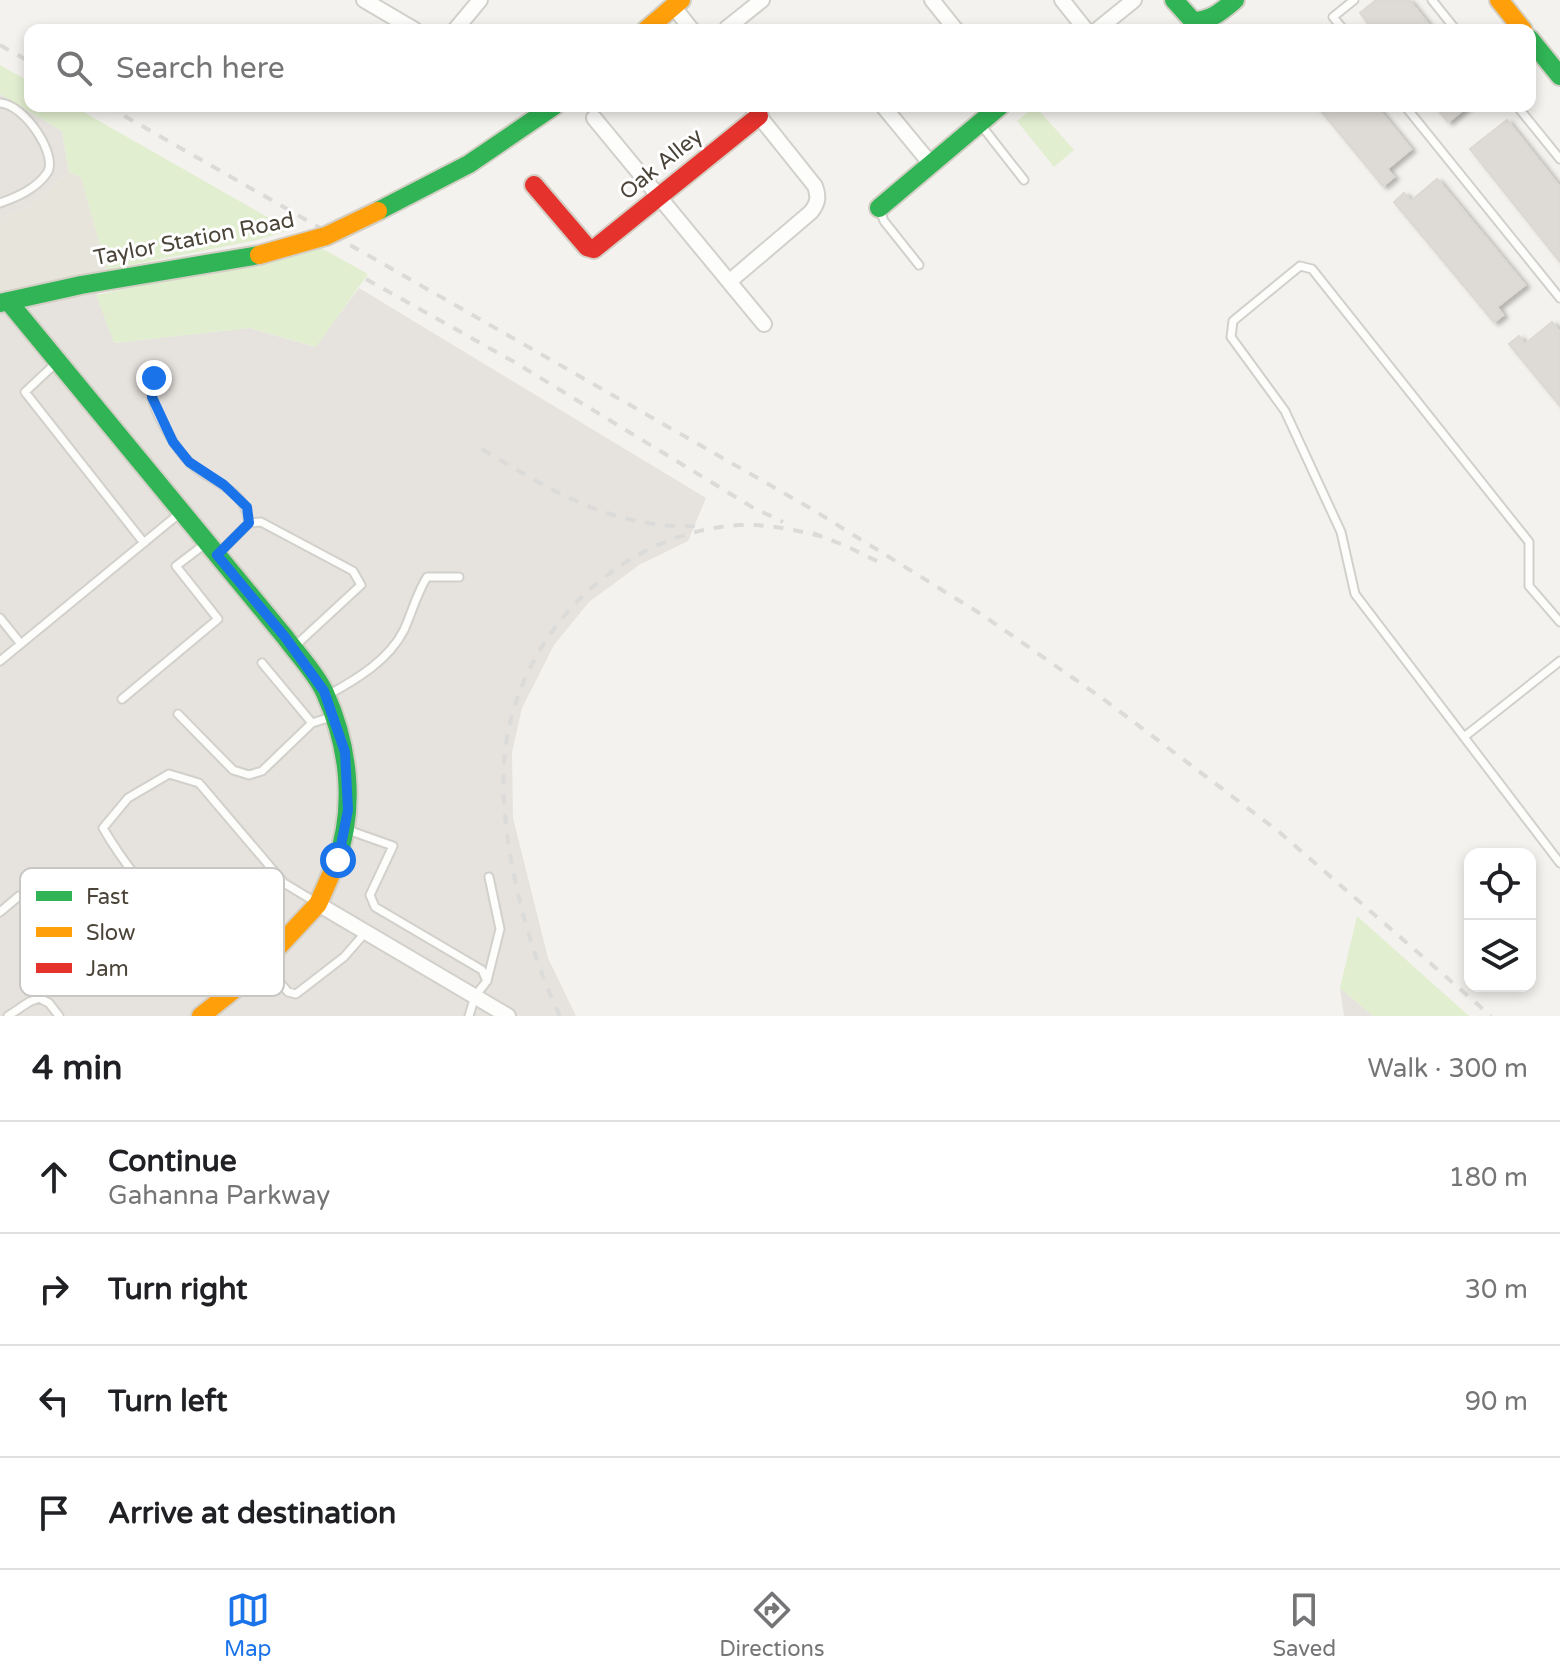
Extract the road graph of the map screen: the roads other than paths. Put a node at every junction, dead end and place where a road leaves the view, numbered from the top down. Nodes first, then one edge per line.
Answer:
1 (364, 0) edge
2 (480, 0) edge
3 (762, 0) edge
4 (932, 0) edge
5 (1062, 0) edge
6 (1134, 0) edge
7 (1174, 0) edge
8 (1235, 0) edge
9 (1354, 0) edge
10 (1432, 0) edge
11 (1499, 0) edge
12 (677, 3) edge
13 (405, 24) edge
14 (461, 24) edge
15 (653, 24) edge
16 (689, 24) edge
17 (732, 24) edge
18 (951, 24) edge
19 (1081, 24) edge
20 (1104, 24) edge
21 (1339, 24) edge
22 (1451, 24) edge
23 (1518, 24) edge
24 (1536, 46) edge
25 (1560, 76) edge
26 (1, 102) edge
27 (546, 112) edge
28 (754, 112) edge
29 (756, 112) edge
30 (888, 112) edge
31 (993, 112) edge
32 (1410, 112) edge
33 (1522, 112) edge
34 (594, 118) dead end
35 (979, 123) junction
36 (1560, 159) edge
37 (930, 163) junction
38 (1024, 180) dead end
39 (534, 185) dead end
40 (660, 196) junction
41 (0, 203) edge
42 (879, 208) joint
43 (919, 265) dead end
44 (730, 281) junction
45 (1560, 298) edge
46 (4, 302) edge
47 (764, 324) dead end
48 (58, 362) junction
49 (154, 378) dead end
50 (181, 512) junction
51 (249, 523) junction
52 (144, 543) junction
53 (212, 549) junction
54 (459, 577) dead end
55 (0, 618) edge
56 (1560, 622) edge
57 (21, 644) junction
58 (293, 648) junction
59 (0, 661) edge
60 (1560, 661) edge
61 (262, 663) dead end
62 (326, 696) junction
63 (122, 699) dead end
64 (178, 714) dead end
65 (333, 716) junction
66 (312, 723) junction
67 (1464, 737) junction
68 (344, 829) junction
69 (1560, 863) edge
70 (131, 868) edge
71 (271, 868) edge
72 (489, 877) dead end
73 (284, 883) edge
74 (19, 896) dead end
75 (318, 904) junction
76 (0, 912) edge
77 (367, 931) junction
78 (284, 940) edge
79 (487, 981) junction
80 (284, 987) edge
81 (226, 996) edge
82 (475, 996) junction
83 (8, 1016) edge
84 (59, 1016) edge
85 (201, 1016) edge
86 (469, 1016) edge
87 (508, 1016) edge

1 - 13 street
2 - 14 street
3 - 17 street
4 - 18 street
5 - 19 street
6 - 20 street
7 - 8 street
9 - 21 lane
10 - 22 lane
11 - 23 street
12 - 15 street
12 - 16 street
24 - 25 street
26 - 41 lane
27 - 46 street, Taylor Station Road, bridge
28 - 40 street, Oak Alley
29 - 44 street
30 - 37 street
31 - 35 street
32 - 45 lane
33 - 36 lane
34 - 40 street
35 - 37 street
35 - 38 lane
37 - 42 street
39 - 40 street, Oak Alley
40 - 44 street
42 - 43 lane
44 - 47 street
46 - 48 street
48 - 50 street
48 - 52 lane
49 - 51 lane
50 - 52 lane
50 - 53 street
51 - 53 lane
51 - 58 lane
52 - 57 lane
53 - 58 street
53 - 63 lane
54 - 62 lane
55 - 57 lane
56 - 67 lane
57 - 59 lane
58 - 62 street
60 - 67 lane
61 - 66 lane
62 - 65 street
64 - 66 lane
65 - 66 lane
65 - 68 street
67 - 69 lane
68 - 75 street
68 - 79 lane
70 - 71 lane
72 - 79 lane
73 - 75 lane
74 - 76 lane
75 - 77 street
75 - 78 street
77 - 80 lane
77 - 82 street
79 - 82 lane
81 - 85 street
82 - 86 lane
82 - 87 street
83 - 84 lane

